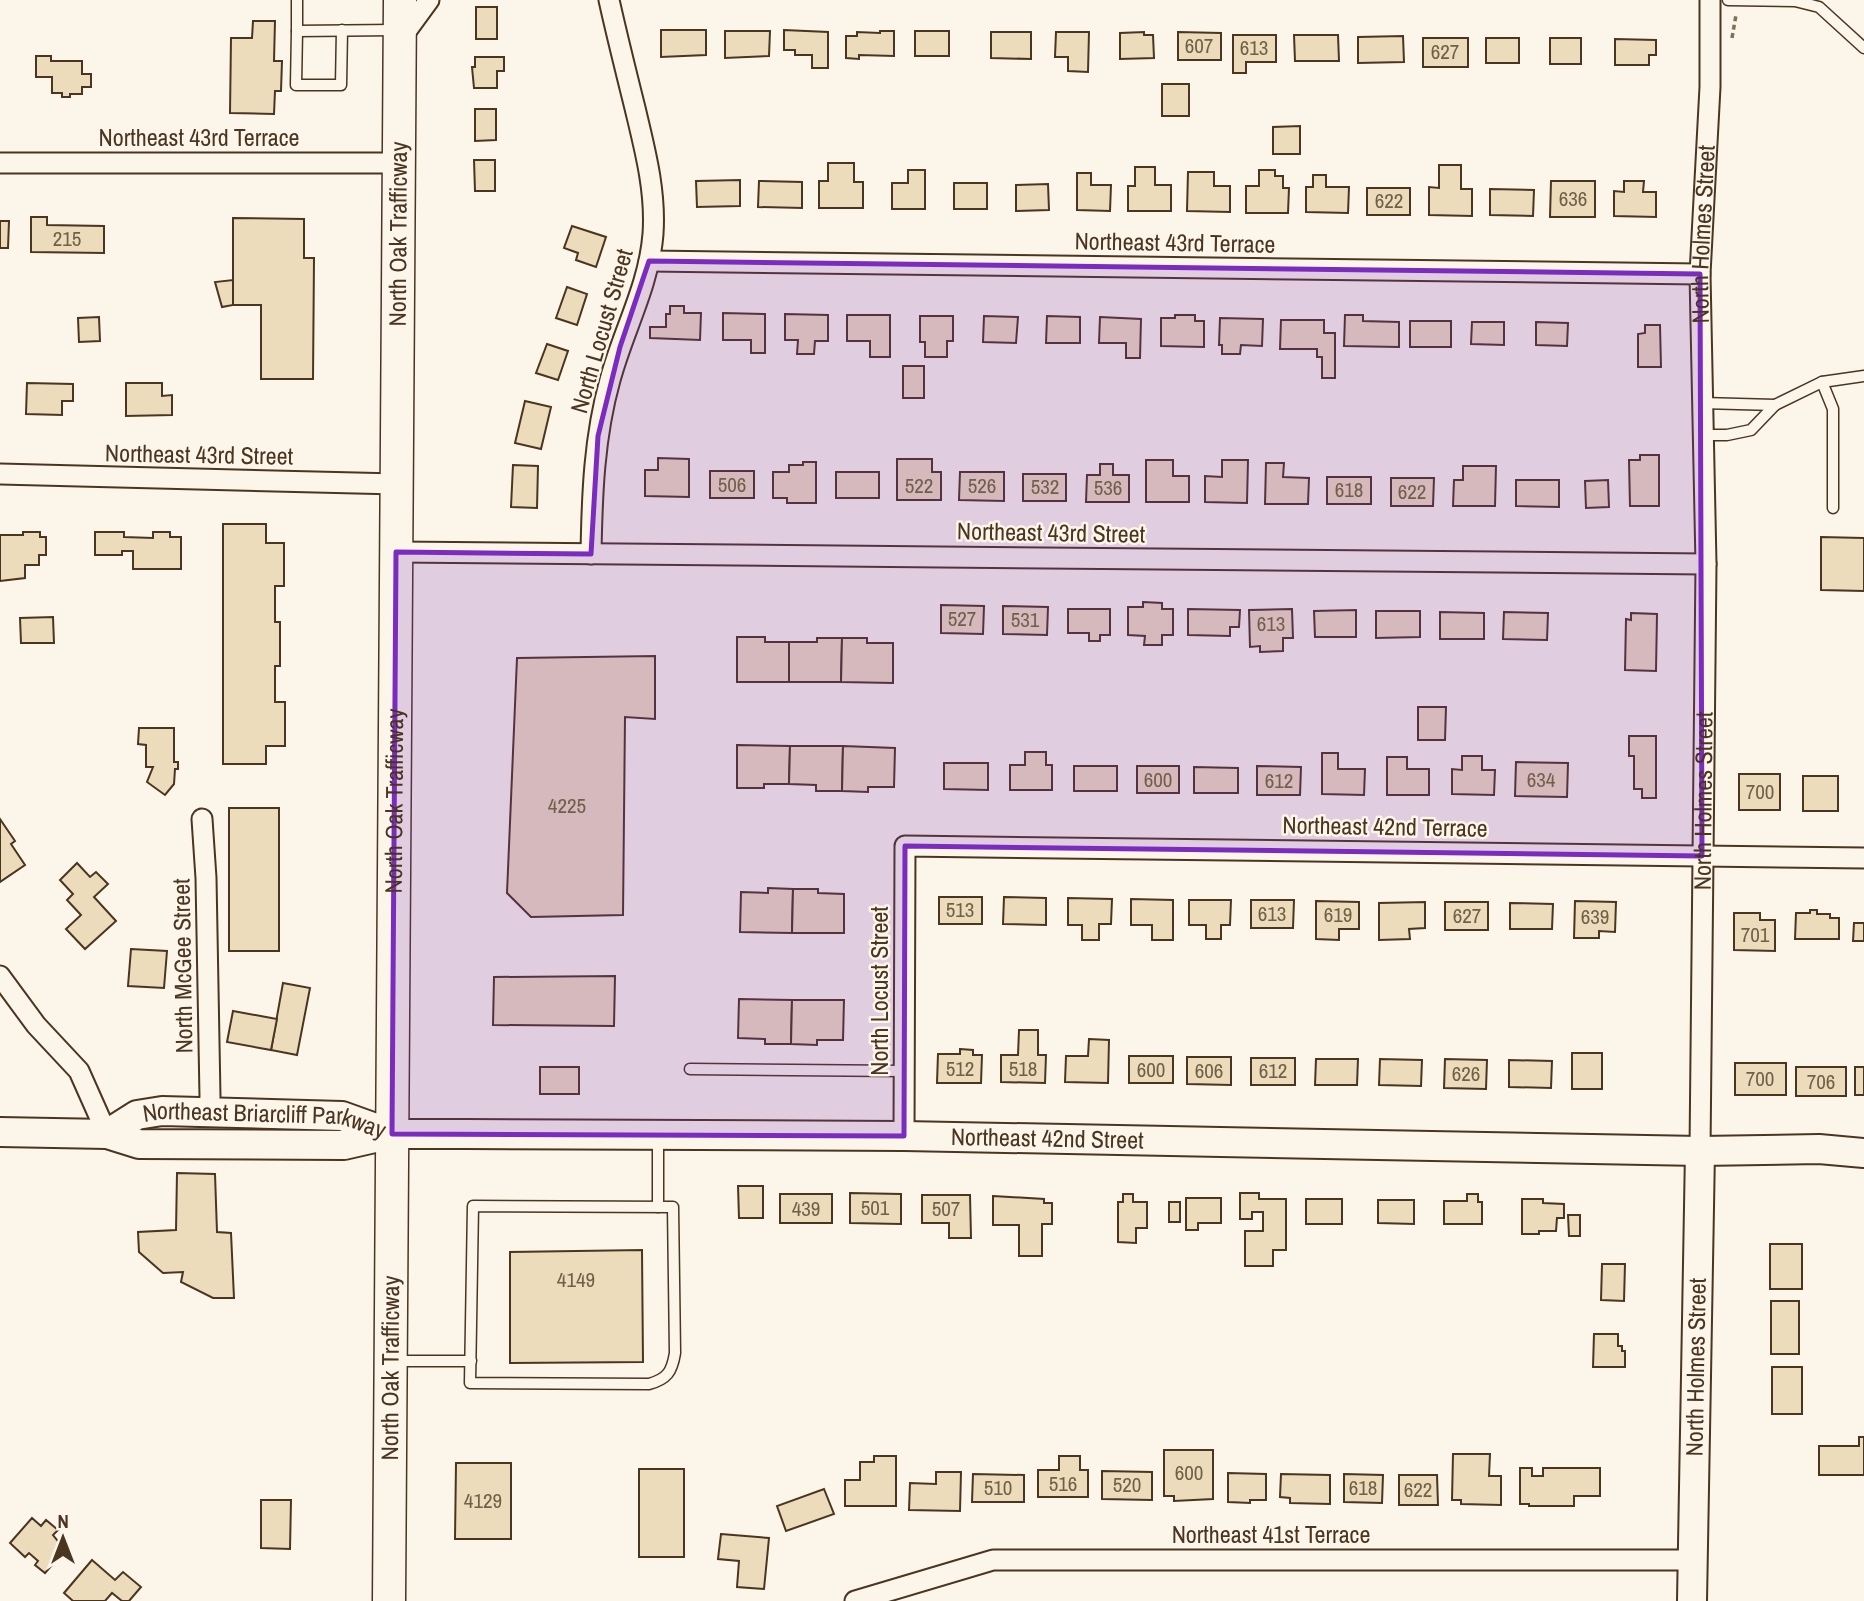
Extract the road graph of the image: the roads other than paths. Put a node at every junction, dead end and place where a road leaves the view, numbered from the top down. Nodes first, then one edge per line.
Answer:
1 (297, 0) edge
2 (429, 0) edge
3 (608, 0) edge
4 (1710, 0) edge
5 (1728, 0) edge
6 (400, 23) edge
7 (342, 30) junction
8 (297, 31) junction
9 (1864, 48) edge
10 (0, 163) edge
11 (399, 163) junction
12 (649, 261) junction
13 (1700, 274) junction
14 (1864, 376) edge
15 (1822, 382) junction
16 (1701, 403) junction
17 (1775, 405) junction
18 (1702, 435) junction
19 (0, 474) edge
20 (397, 484) junction
21 (1833, 508) dead end
22 (396, 552) junction
23 (591, 554) junction
24 (1706, 564) junction
25 (202, 819) dead end
26 (905, 846) joint
27 (1702, 856) junction
28 (1864, 858) edge
29 (0, 976) edge
30 (690, 1069) dead end
31 (904, 1071) junction
32 (208, 1112) junction
33 (0, 1132) edge
34 (107, 1133) junction
35 (392, 1133) junction
36 (658, 1135) junction
37 (904, 1136) junction
38 (1700, 1151) junction
39 (1864, 1153) edge
40 (658, 1207) junction
41 (391, 1361) junction
42 (471, 1361) junction
43 (1693, 1560) junction
44 (389, 1601) edge
45 (855, 1601) edge
46 (1692, 1601) edge

1 - 8 lane
2 - 6 street
3 - 12 street, North Locust Street
4 - 13 street, North Holmes Street
5 - 9 lane
6 - 7 lane
6 - 11 main road, North Oak Trafficway
7 - 8 lane
7 - 8 lane
10 - 11 street, Northeast 43rd Terrace
11 - 20 main road, North Oak Trafficway
12 - 13 street, Northeast 43rd Terrace
12 - 23 street, North Locust Street
13 - 16 street, North Holmes Street
14 - 15 lane
15 - 17 lane
15 - 21 lane
16 - 17 lane
16 - 18 street, North Holmes Street
17 - 18 lane
18 - 24 street, North Holmes Street
19 - 20 street, Northeast 43rd Street
20 - 22 main road, North Oak Trafficway
22 - 23 street, Northeast 43rd Street
22 - 35 main road, North Oak Trafficway
23 - 24 street, Northeast 43rd Street
24 - 27 street, North Holmes Street
25 - 32 street, North McGee Street
26 - 27 street, Northeast 42nd Terrace
26 - 31 street, North Locust Street
27 - 28 street, Northeast 42nd Terrace
27 - 38 street, North Holmes Street
29 - 34 street
30 - 31 lane
31 - 37 street, North Locust Street
32 - 34 main road, Northeast Briarcliff Parkway
32 - 35 main road, Northeast Briarcliff Parkway
33 - 34 main road, Northeast Briarcliff Parkway
34 - 35 main road, Northeast Briarcliff Parkway
35 - 36 main road, Northeast 42nd Street
35 - 41 main road, North Oak Trafficway
36 - 37 main road, Northeast 42nd Street
36 - 40 lane
37 - 38 main road, Northeast 42nd Street
38 - 39 main road, Northeast 42nd Street
38 - 43 main road, North Holmes Street
40 - 42 lane
40 - 42 lane
41 - 42 lane
41 - 44 main road, North Oak Trafficway
43 - 45 street, Northeast 41st Terrace
43 - 46 main road, North Holmes Street

